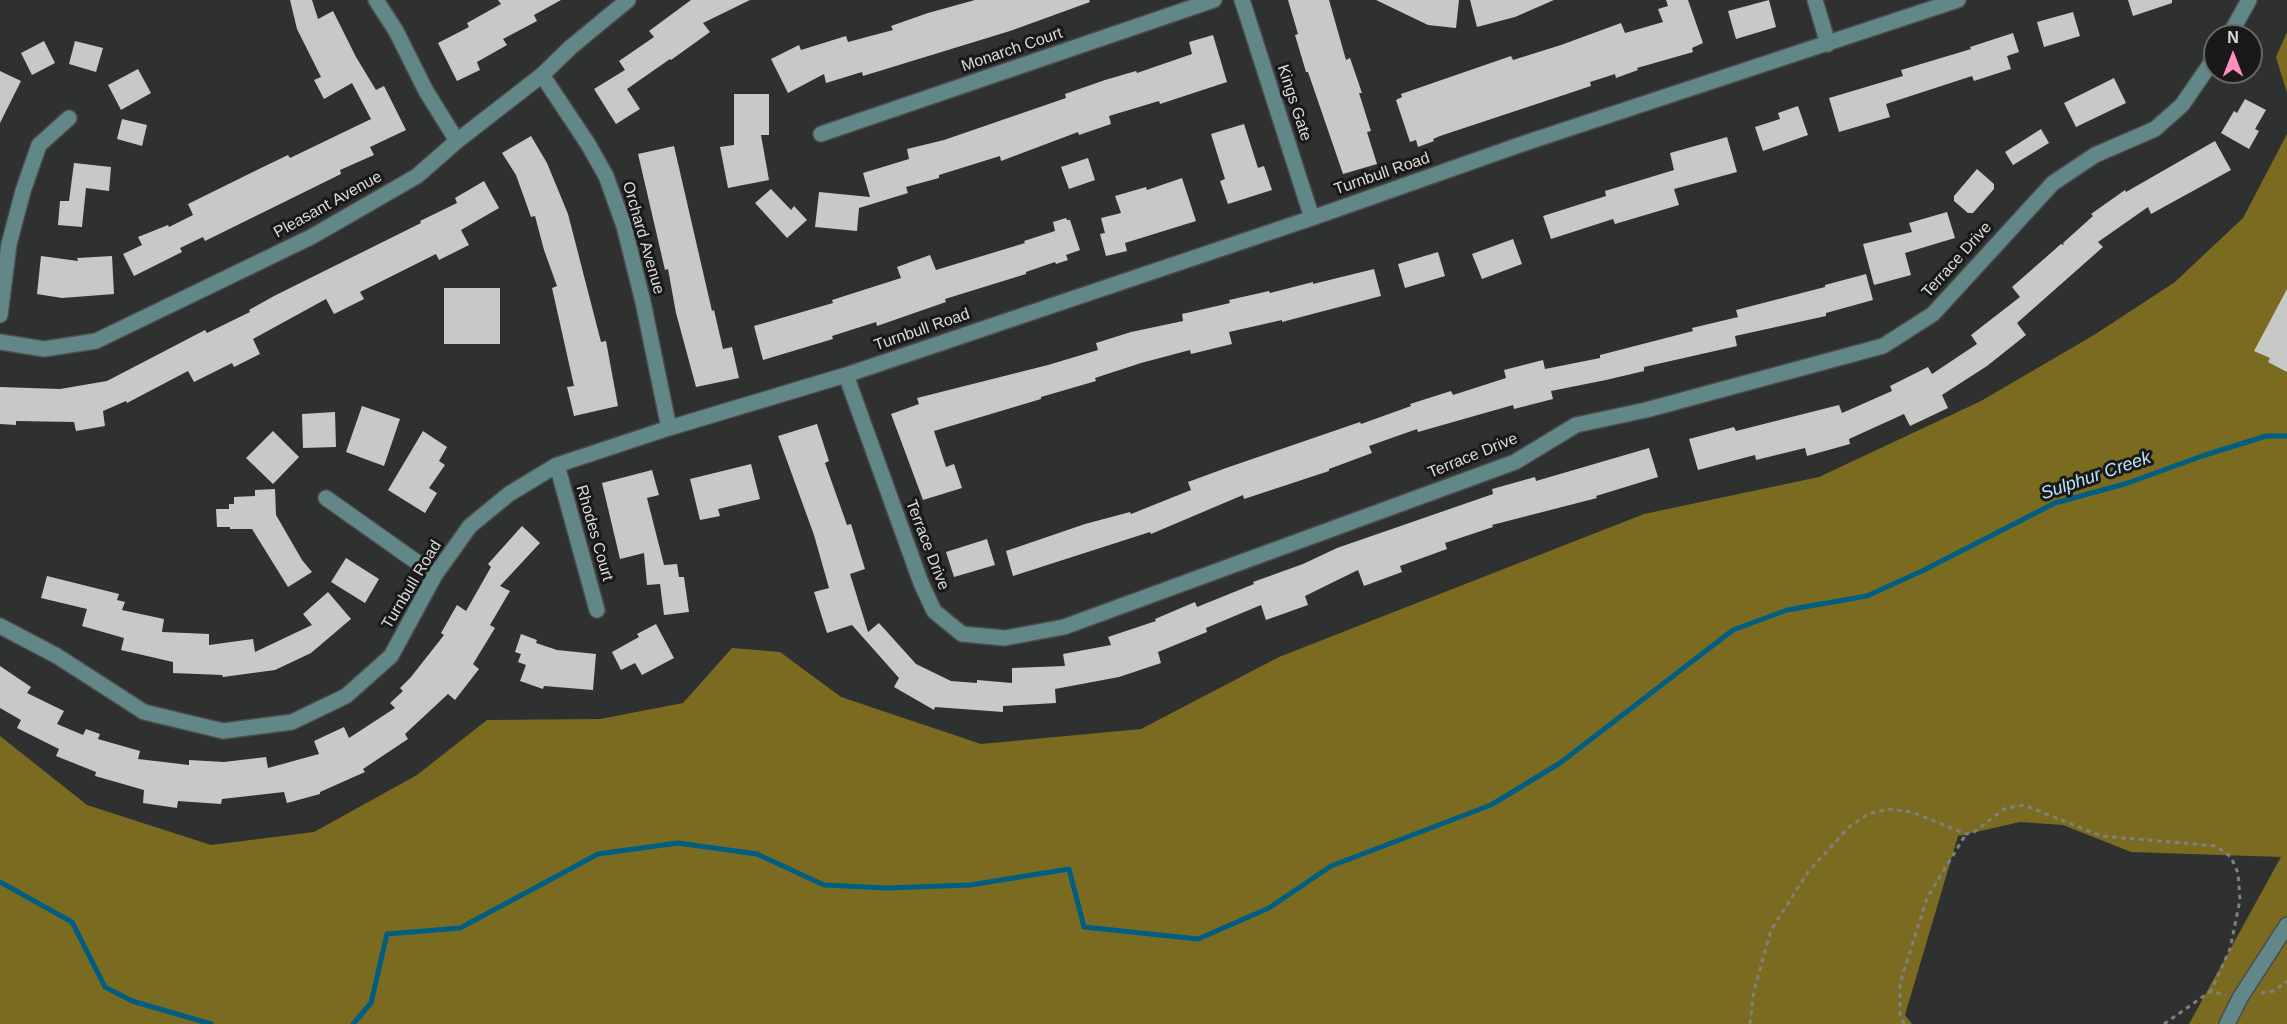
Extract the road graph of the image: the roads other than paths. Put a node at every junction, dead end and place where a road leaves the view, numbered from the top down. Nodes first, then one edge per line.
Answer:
1 (376, 0) edge
2 (628, 0) edge
3 (1214, 0) edge
4 (1242, 0) edge
5 (1815, 0) edge
6 (1958, 0) edge
7 (2250, 0) edge
8 (2236, 24) edge
9 (1828, 44) junction
10 (2203, 74) edge
11 (542, 75) junction
12 (69, 118) dead end
13 (821, 134) dead end
14 (457, 141) junction
15 (1311, 218) junction
16 (0, 315) edge
17 (0, 342) edge
18 (846, 375) junction
19 (669, 428) junction
20 (557, 465) junction
21 (326, 498) dead end
22 (435, 575) junction
23 (597, 610) dead end
24 (0, 626) edge
25 (2287, 925) edge
26 (2227, 1024) edge

1 - 14 street
2 - 11 street, Pleasant Avenue
3 - 13 street, Monarch Court
4 - 15 street, Kings Gate
5 - 9 street
6 - 9 street, Turnbull Road
7 - 8 street
9 - 15 street, Turnbull Road
10 - 18 street, Terrace Drive
11 - 14 street, Pleasant Avenue
11 - 19 street, Orchard Avenue
12 - 16 street
14 - 17 street, Pleasant Avenue
15 - 18 street, Turnbull Road
18 - 19 street, Turnbull Road
19 - 20 street, Turnbull Road
20 - 22 street, Turnbull Road
20 - 23 street, Rhodes Court
21 - 22 street
22 - 24 street, Turnbull Road
25 - 26 street

